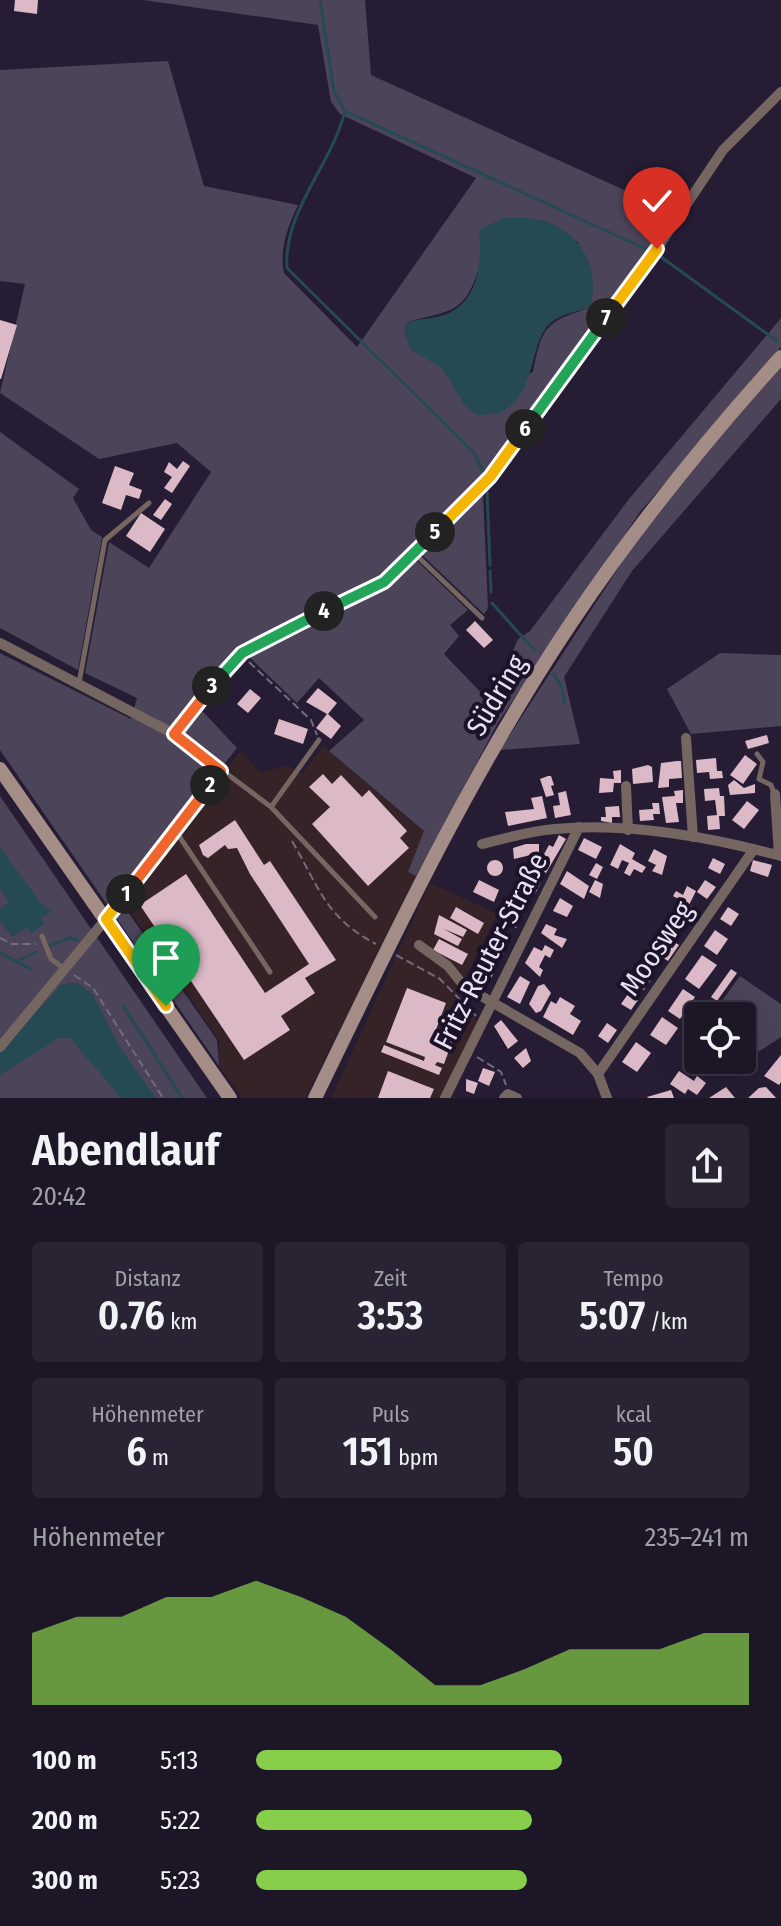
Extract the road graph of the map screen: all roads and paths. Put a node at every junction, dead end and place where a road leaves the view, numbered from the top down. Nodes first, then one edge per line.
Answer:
1 (781, 92) edge
2 (781, 357) edge
3 (149, 503) dead end
4 (414, 553) junction
5 (482, 618) dead end
6 (0, 643) edge
7 (242, 653) junction
8 (79, 685) junction
9 (174, 734) junction
10 (686, 738) dead end
11 (319, 740) joint
12 (757, 754) dead end
13 (0, 769) edge
14 (221, 771) junction
15 (626, 786) dead end
16 (775, 794) joint
17 (271, 807) junction
18 (579, 827) junction
19 (175, 830) junction
20 (286, 830) dead end
21 (628, 830) junction
22 (693, 837) junction
23 (482, 844) dead end
24 (754, 849) junction
25 (780, 855) edge
26 (375, 917) dead end
27 (106, 919) junction
28 (349, 930) dead end
29 (42, 936) dead end
30 (0, 938) edge
31 (419, 945) dead end
32 (51, 959) junction
33 (63, 968) junction
34 (425, 970) dead end
35 (270, 972) dead end
36 (492, 1002) junction
37 (482, 1021) junction
38 (0, 1047) edge
39 (466, 1051) junction
40 (598, 1074) junction
41 (509, 1097) edge
42 (163, 1098) edge
43 (230, 1098) edge
44 (315, 1098) edge
45 (445, 1098) edge
46 (607, 1098) edge

1 - 4 street
2 - 44 main road, Südring
3 - 8 lane
4 - 5 lane
4 - 7 street
6 - 8 street
7 - 9 street
7 - 11 path
8 - 9 street
9 - 14 lane
10 - 22 street
11 - 17 lane
12 - 16 lane
13 - 27 main road
14 - 17 lane
14 - 19 lane
15 - 21 street
16 - 25 street
17 - 26 lane
18 - 21 street
18 - 23 street
18 - 36 street, Fritz-Reuter-Straße
19 - 27 path
19 - 35 lane
20 - 28 path
21 - 22 street
22 - 24 street
24 - 25 street
24 - 40 street, Moosweg
27 - 33 street
27 - 43 main road
29 - 32 lane
30 - 32 path
31 - 36 street
32 - 33 lane
33 - 38 street
33 - 42 path
34 - 37 path
36 - 37 street, Fritz-Reuter-Straße
36 - 40 street
37 - 39 street, Fritz-Reuter-Straße
39 - 41 path
39 - 45 street, Fritz-Reuter-Straße
40 - 46 street

